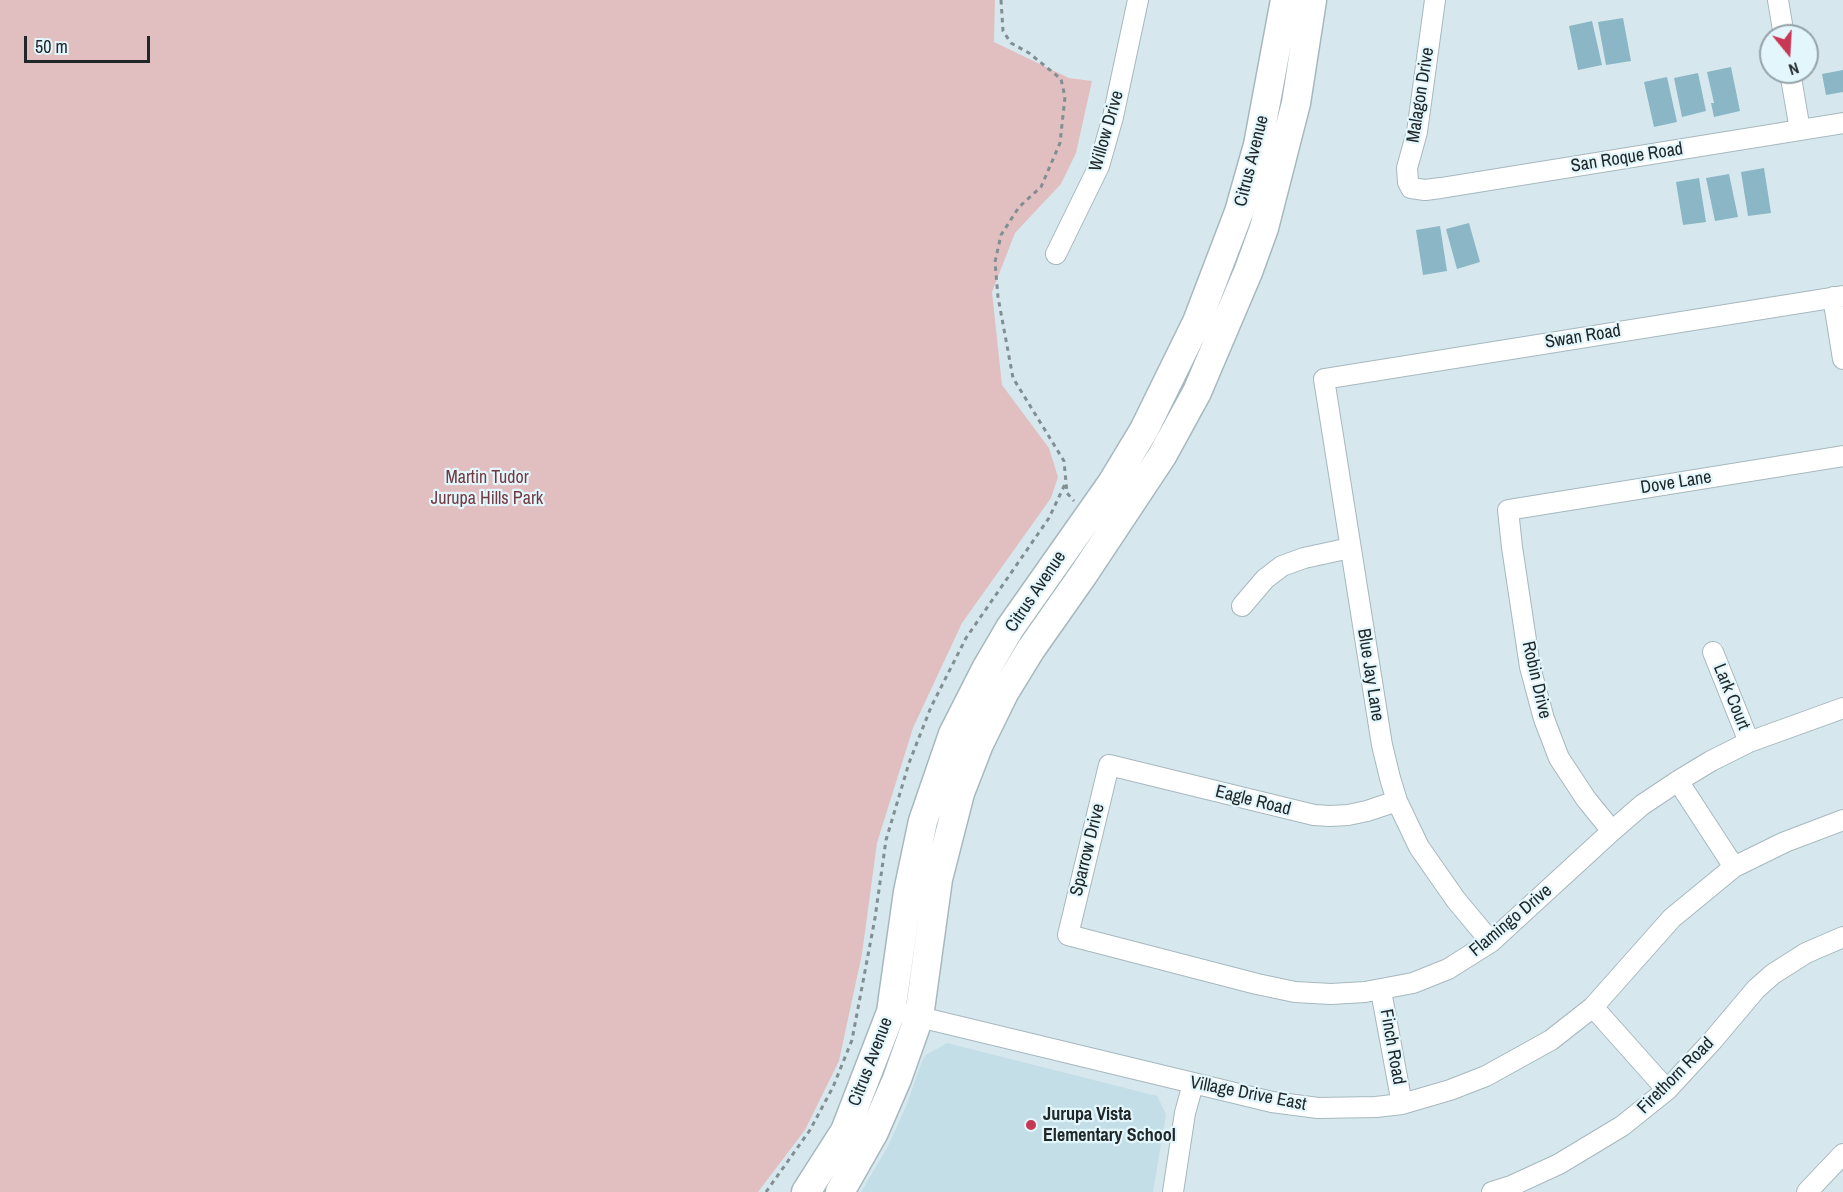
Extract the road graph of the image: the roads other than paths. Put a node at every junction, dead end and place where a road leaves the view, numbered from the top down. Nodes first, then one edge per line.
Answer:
1 (1138, 0) edge
2 (1285, 0) edge
3 (1312, 0) edge
4 (1435, 0) edge
5 (1778, 0) edge
6 (1782, 24) edge
7 (1792, 84) edge
8 (1843, 123) edge
9 (1800, 130) junction
10 (1411, 188) joint
11 (1056, 254) dead end
12 (1838, 296) edge
13 (1843, 359) edge
14 (1324, 379) joint
15 (1843, 456) edge
16 (1508, 510) joint
17 (1350, 548) junction
18 (1242, 606) dead end
19 (1713, 652) dead end
20 (1843, 708) edge
21 (1749, 742) junction
22 (1109, 765) joint
23 (1678, 781) junction
24 (1397, 801) junction
25 (1843, 820) edge
26 (1612, 831) junction
27 (1734, 867) junction
28 (1068, 935) joint
29 (1843, 937) edge
30 (1491, 942) junction
31 (1382, 990) junction
32 (1593, 1007) junction
33 (891, 1011) junction
34 (919, 1017) junction
35 (1192, 1084) junction
36 (1667, 1090) junction
37 (1402, 1104) junction
38 (1843, 1154) edge
39 (806, 1192) edge
40 (840, 1192) edge
41 (1173, 1192) edge
42 (1492, 1192) edge
43 (1807, 1192) edge

1 - 11 street, Willow Drive
2 - 33 street, Citrus Avenue
3 - 34 street, Citrus Avenue
4 - 10 street, Malagon Drive
5 - 6 street
7 - 9 street
8 - 9 street, San Roque Road
9 - 10 street, San Roque Road
12 - 13 street
12 - 14 street, Swan Road
14 - 17 street, Blue Jay Lane
15 - 16 street, Dove Lane
16 - 26 street, Robin Drive
17 - 18 street
17 - 24 street, Blue Jay Lane
19 - 21 street, Lark Court
20 - 21 street, Flamingo Drive
21 - 23 street, Flamingo Drive
22 - 24 street, Eagle Road
22 - 28 street, Sparrow Drive
23 - 26 street, Flamingo Drive
23 - 27 street
24 - 30 street, Blue Jay Lane
25 - 27 street, Village Drive East
26 - 30 street, Flamingo Drive
27 - 32 street, Village Drive East
28 - 31 street, Flamingo Drive
29 - 36 street, Firethorn Road
30 - 31 street, Flamingo Drive
31 - 37 street, Finch Road
32 - 36 street
32 - 37 street, Village Drive East
33 - 34 street, Village Drive East
33 - 39 street, Citrus Avenue
34 - 35 street, Village Drive East
34 - 40 street, Citrus Avenue
35 - 37 street, Village Drive East
35 - 41 street
36 - 42 street, Firethorn Road
38 - 43 street

